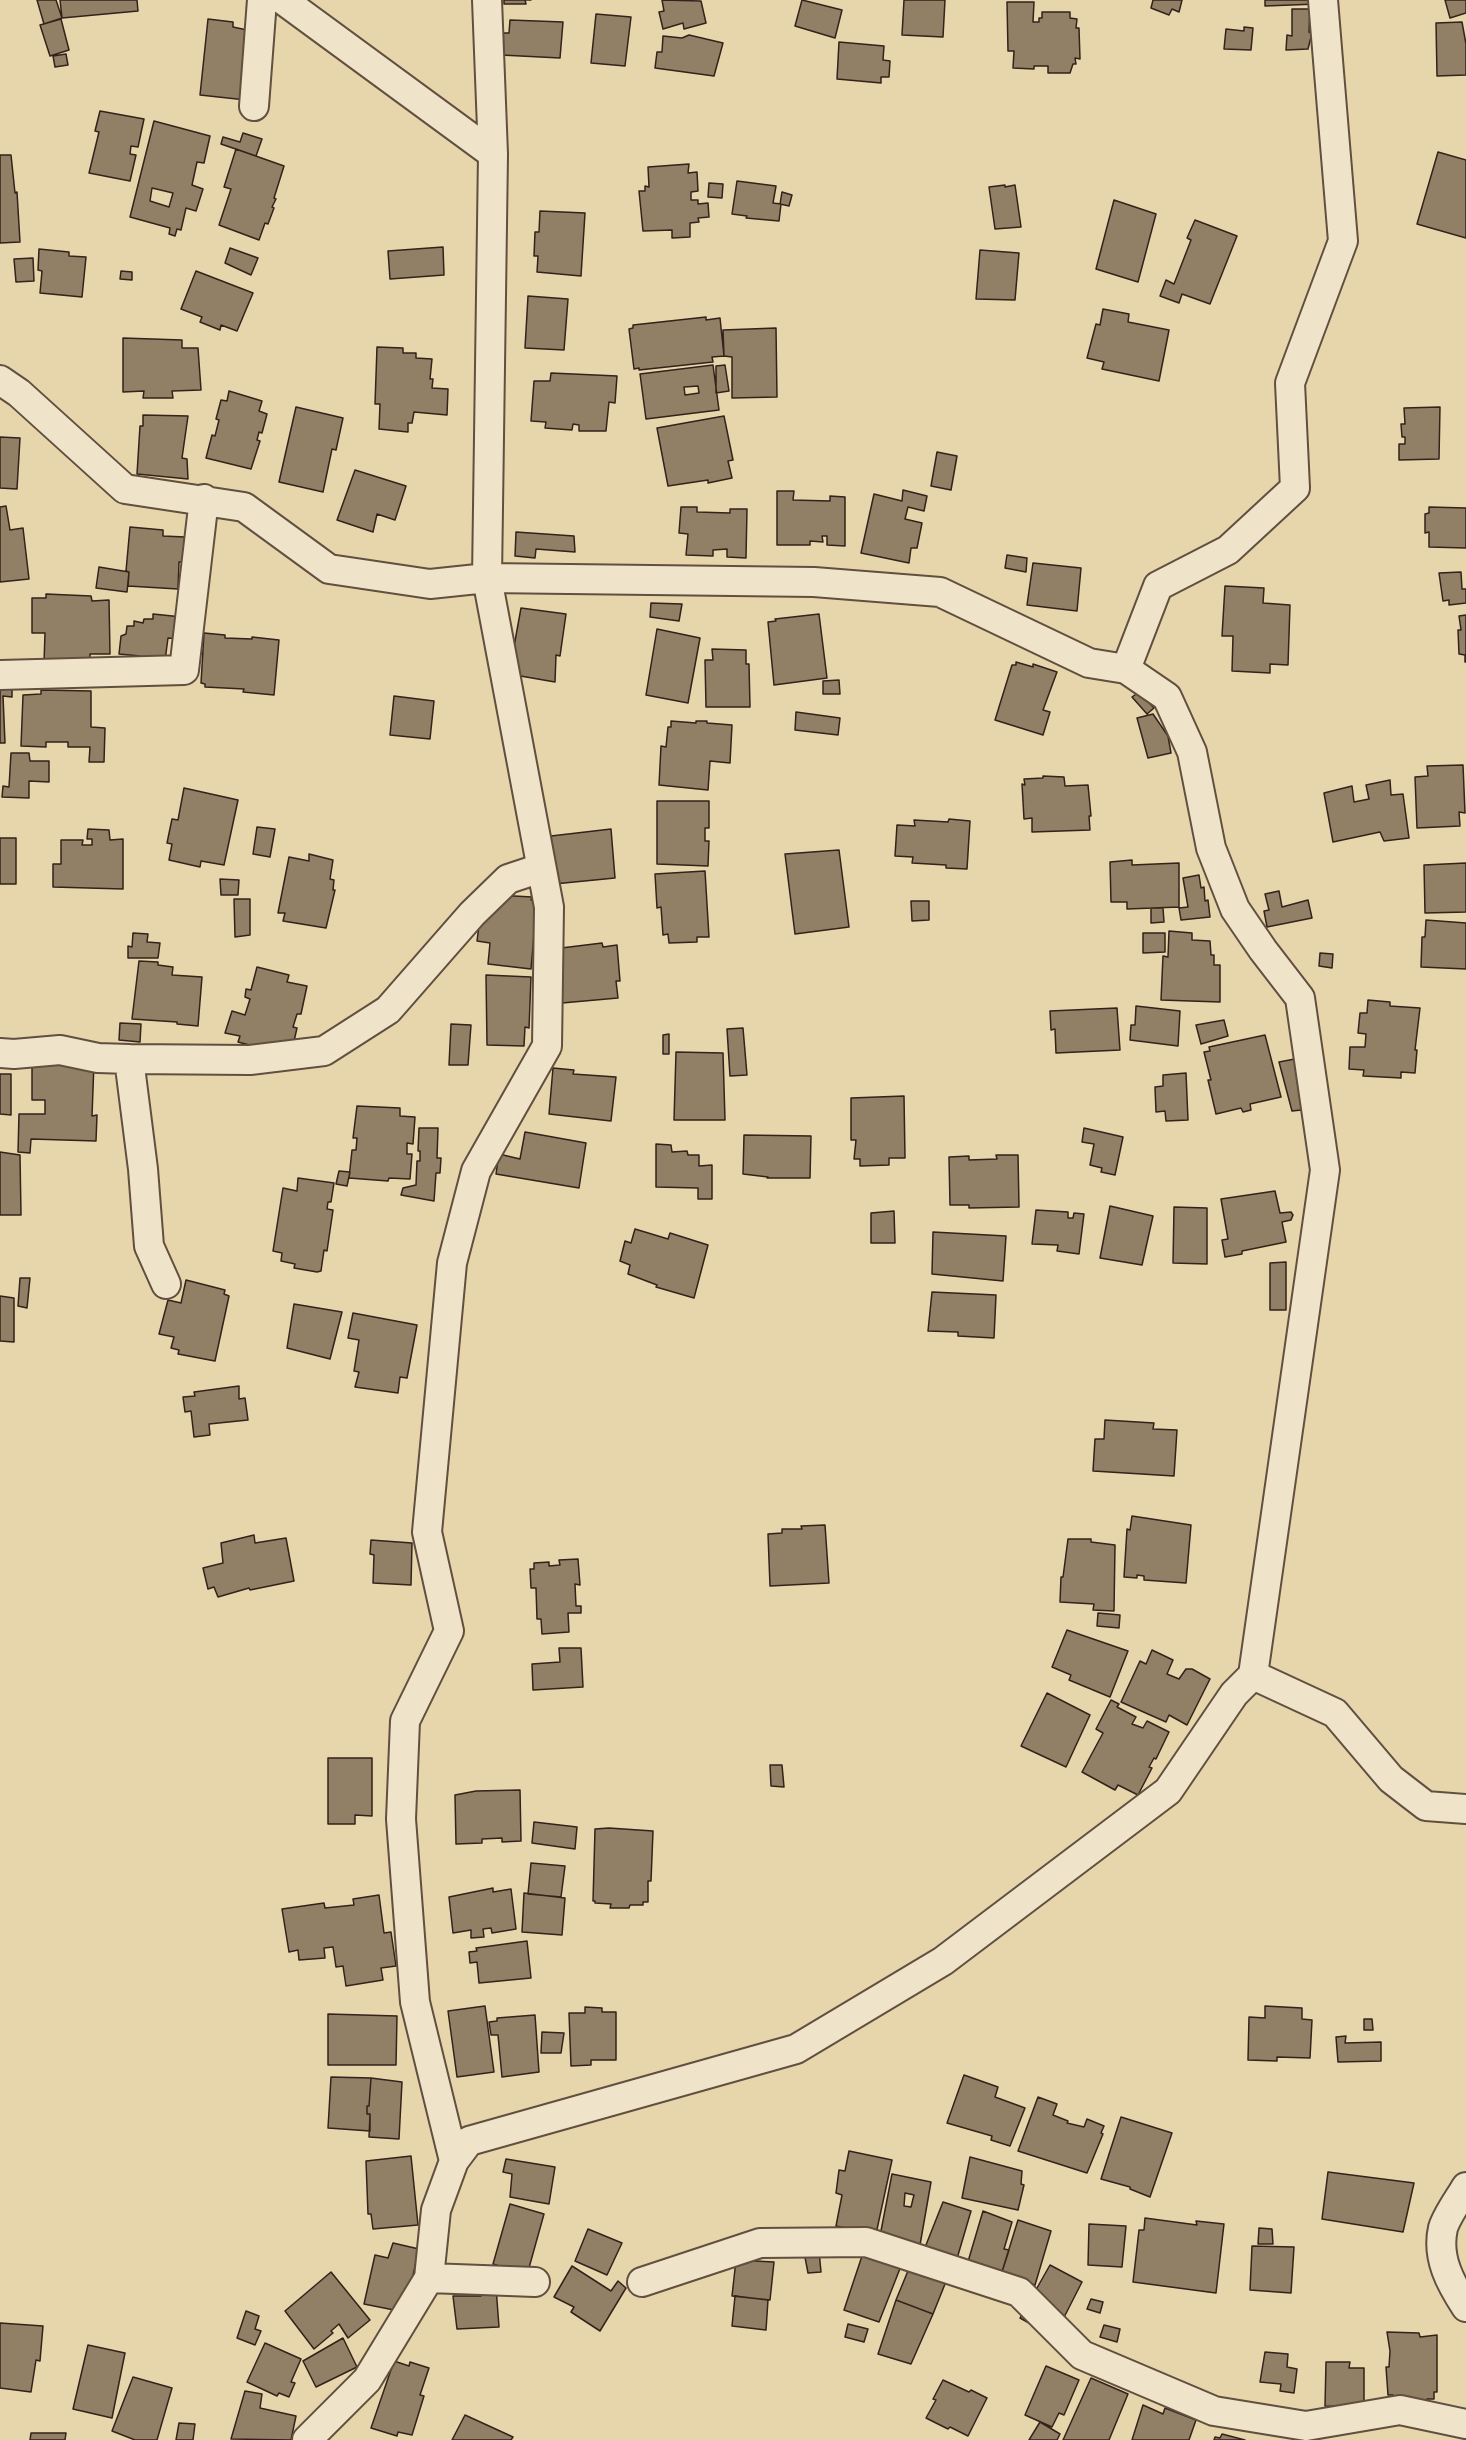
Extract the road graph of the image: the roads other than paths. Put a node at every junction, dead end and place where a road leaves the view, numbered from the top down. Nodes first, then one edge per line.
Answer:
1 (262, 0) edge
2 (283, 0) edge
3 (487, 0) edge
4 (1323, 0) edge
5 (254, 106) dead end
6 (493, 154) junction
7 (0, 380) edge
8 (204, 499) junction
9 (488, 578) junction
10 (1126, 669) junction
11 (0, 675) edge
12 (541, 868) junction
13 (0, 1053) edge
14 (129, 1059) junction
15 (166, 1284) dead end
16 (1252, 1675) junction
17 (1466, 1809) edge
18 (454, 2161) junction
19 (1466, 2187) edge
20 (429, 2278) junction
21 (535, 2282) dead end
22 (642, 2282) dead end
23 (1466, 2307) edge
24 (1466, 2424) edge
25 (307, 2440) edge

1 - 5 street
2 - 6 street
3 - 6 street
4 - 10 street
6 - 9 street
7 - 8 street
8 - 9 street
8 - 11 street
9 - 10 street
9 - 12 street
10 - 16 street
12 - 14 street
12 - 18 street
13 - 14 street
14 - 15 street
16 - 17 street
16 - 18 street
18 - 20 street
19 - 23 street
20 - 21 street
20 - 25 street
22 - 24 street

